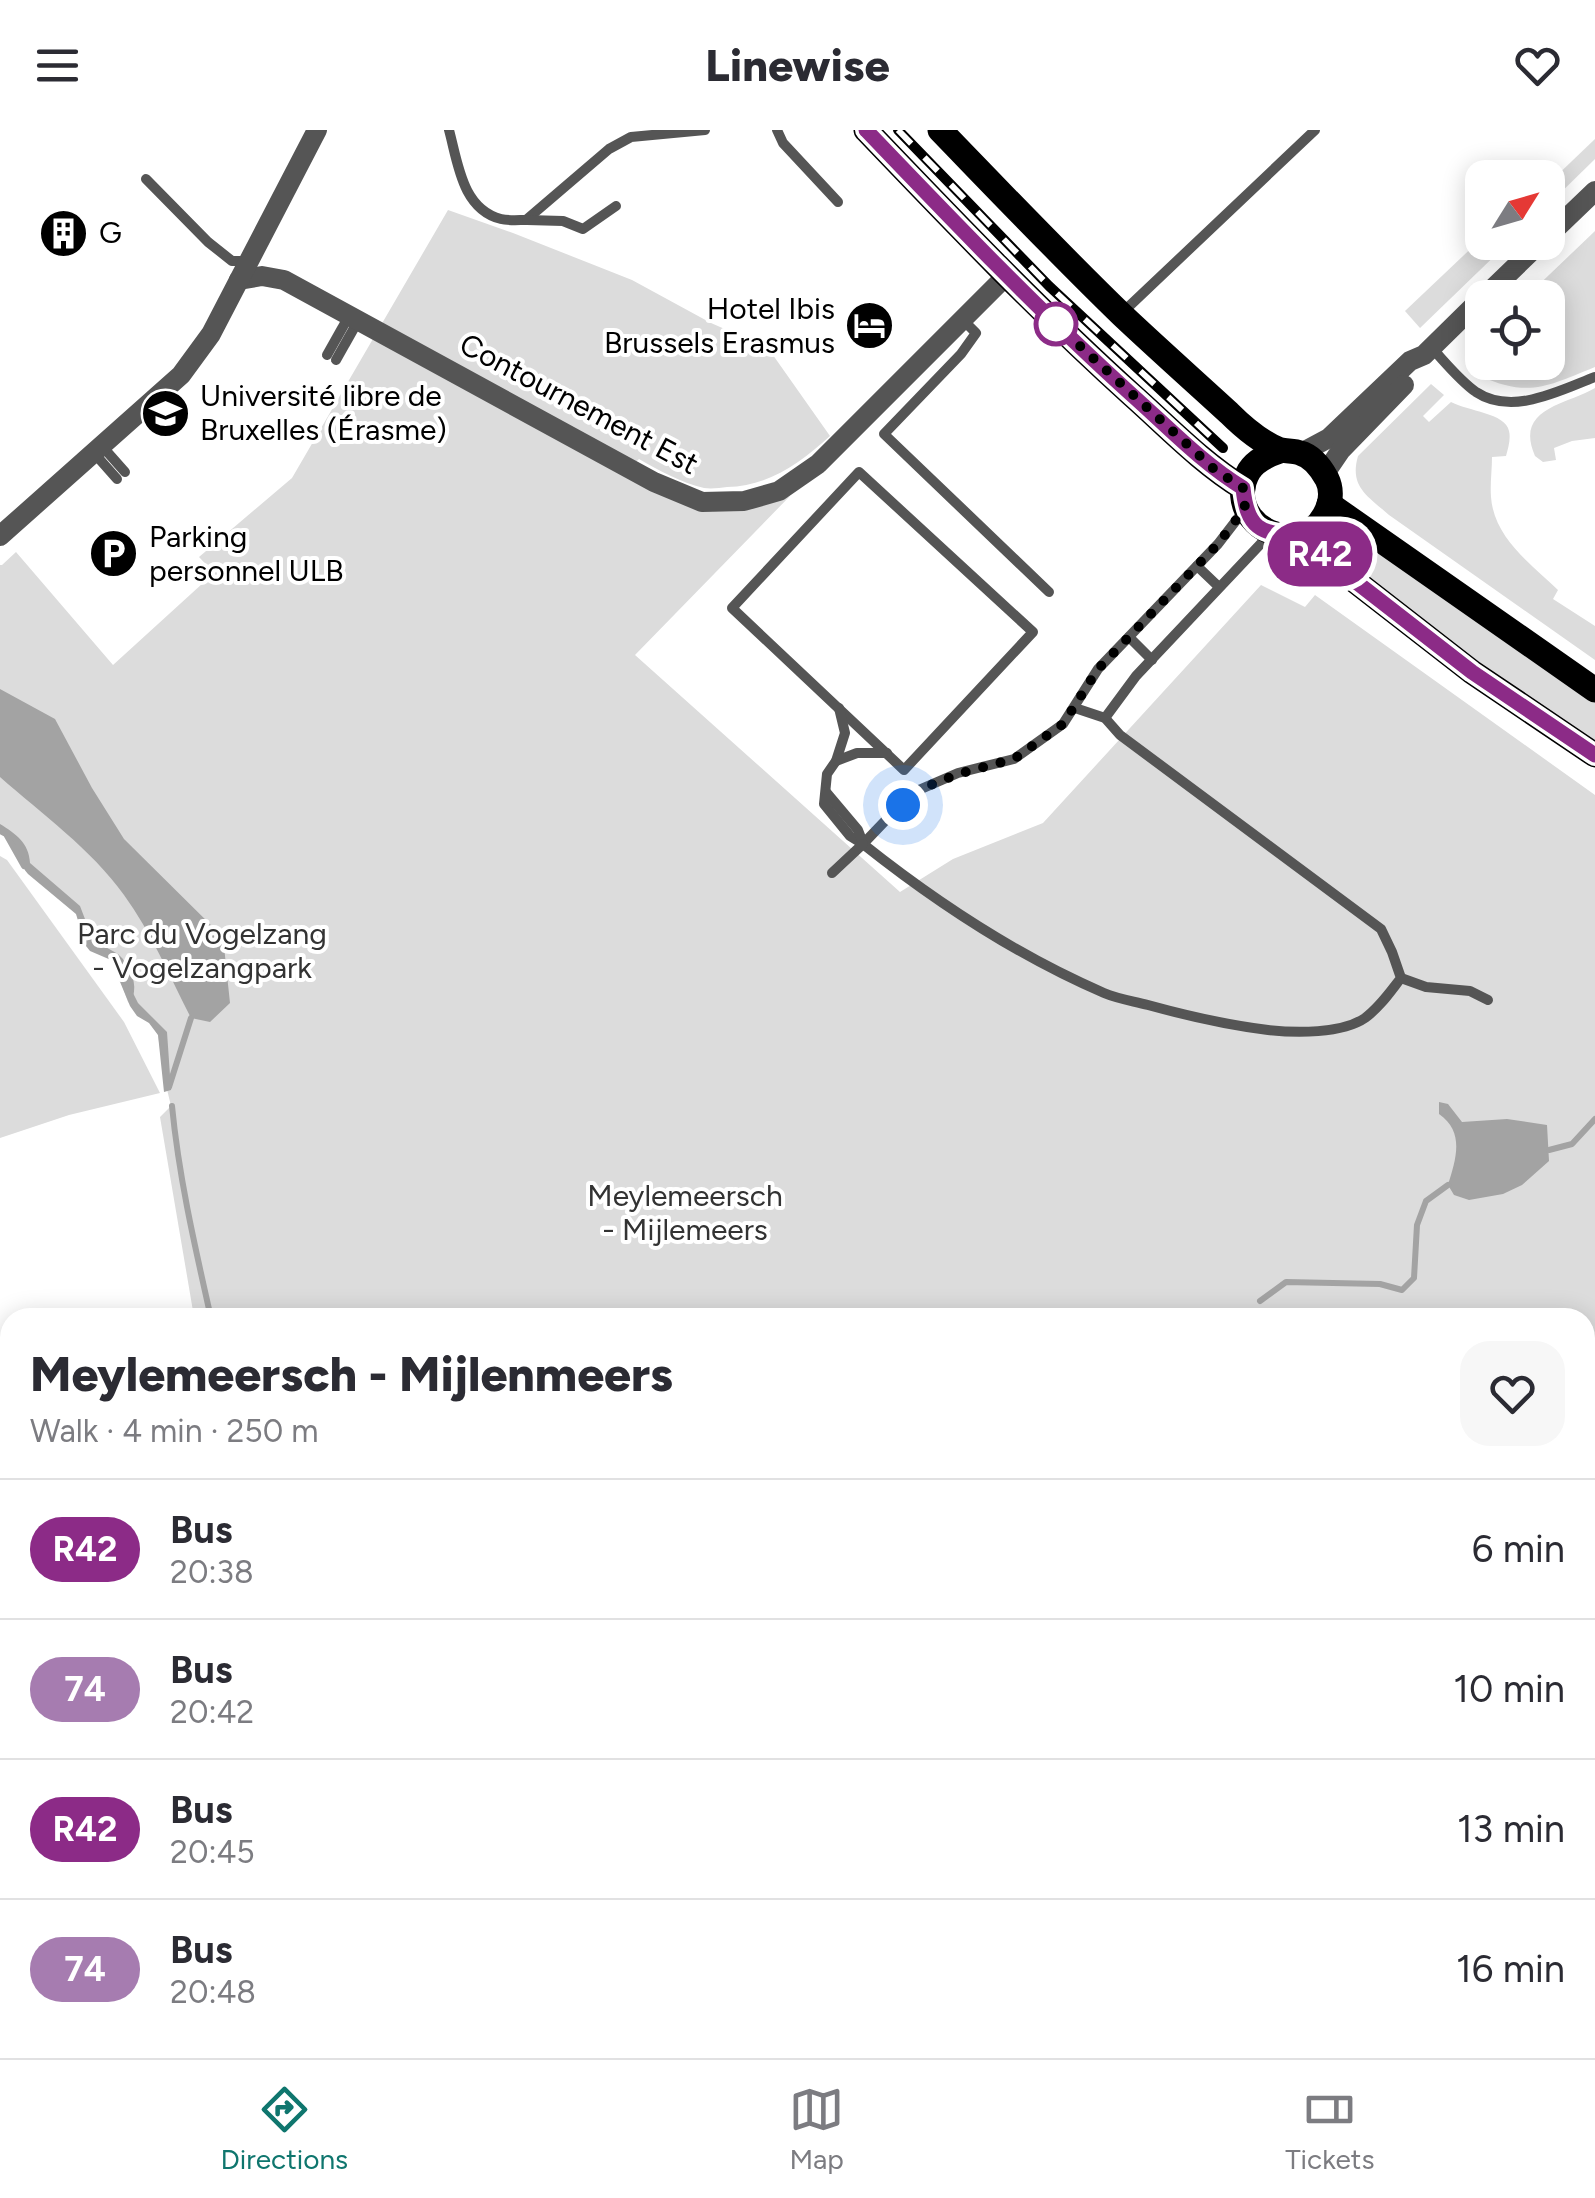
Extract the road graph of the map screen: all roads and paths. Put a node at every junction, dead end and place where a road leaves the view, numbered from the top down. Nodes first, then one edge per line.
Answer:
1 (318, 130) edge
2 (449, 130) edge
3 (705, 130) edge
4 (777, 130) edge
5 (866, 130) edge
6 (940, 130) edge
7 (1315, 130) edge
8 (146, 179) dead end
9 (1595, 191) edge
10 (838, 202) dead end
11 (616, 206) dead end
12 (526, 220) junction
13 (1565, 220) edge
14 (1522, 260) edge
15 (244, 271) junction
16 (1006, 276) junction
17 (1502, 280) edge
18 (1121, 314) junction
19 (1465, 315) edge
20 (353, 318) junction
21 (963, 320) junction
22 (1428, 351) junction
23 (332, 358) dead end
24 (1595, 377) edge
25 (97, 448) junction
26 (1291, 452) junction
27 (121, 475) dead end
28 (1324, 475) junction
29 (1244, 498) junction
30 (1330, 504) junction
31 (1270, 534) junction
32 (0, 536) edge
33 (1297, 536) junction
34 (1197, 566) junction
35 (1219, 587) junction
36 (1049, 592) dead end
37 (1129, 638) junction
38 (1152, 660) junction
39 (1595, 690) edge
40 (838, 708) junction
41 (1075, 708) junction
42 (1105, 718) junction
43 (887, 752) junction
44 (1595, 755) edge
45 (836, 761) junction
46 (864, 844) junction
47 (832, 873) dead end
48 (1401, 978) junction
49 (1488, 1000) dead end

1 - 15 street
2 - 12 lane
3 - 12 lane
4 - 10 lane
5 - 16 main road
6 - 18 main road
7 - 18 lane
8 - 15 lane
9 - 13 street
11 - 12 lane
14 - 17 street
15 - 20 street, Contournement Est
15 - 25 street
16 - 21 street, Contournement Est
16 - 29 main road
18 - 26 main road
19 - 22 street
20 - 21 street, Contournement Est
20 - 23 lane
21 - 36 lane
22 - 24 lane
22 - 26 street
22 - 28 street
25 - 27 lane
25 - 32 street
26 - 28 main road
26 - 29 main road
28 - 30 main road
29 - 31 main road
29 - 34 lane
30 - 33 main road
30 - 39 main road
31 - 33 main road
31 - 35 lane
33 - 44 main road
34 - 35 lane
34 - 37 lane
35 - 38 lane
37 - 38 lane
37 - 41 lane
38 - 42 lane
40 - 43 lane
40 - 43 lane
40 - 45 lane
41 - 42 lane
41 - 46 lane
42 - 48 lane
43 - 45 lane
45 - 46 lane
46 - 47 lane
46 - 48 lane
48 - 49 lane

